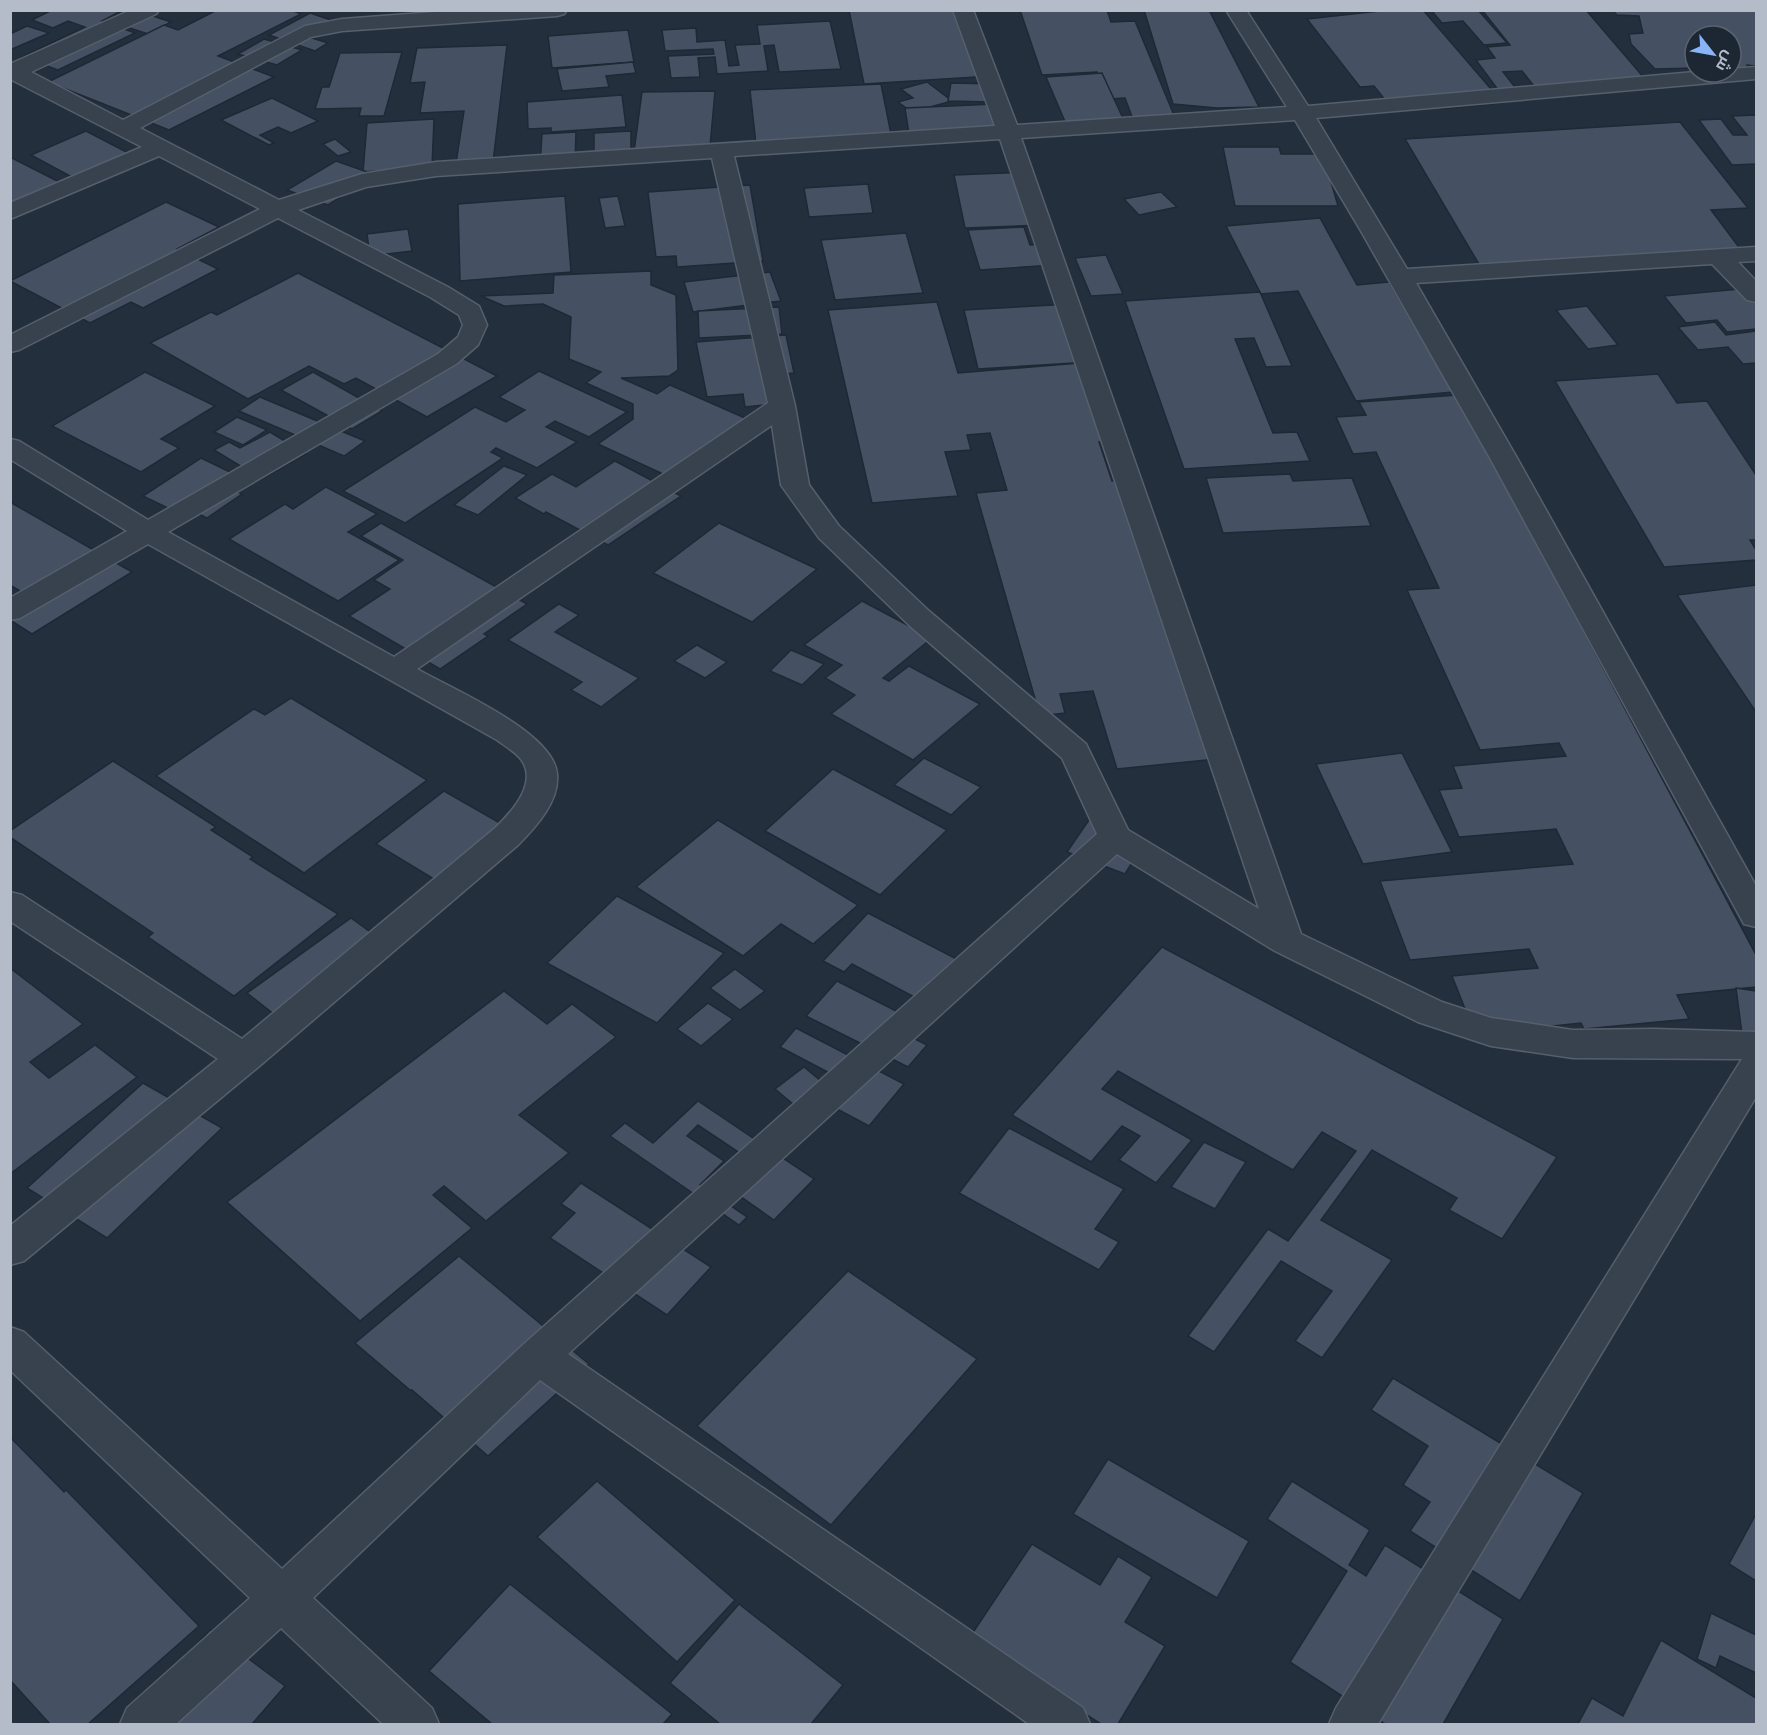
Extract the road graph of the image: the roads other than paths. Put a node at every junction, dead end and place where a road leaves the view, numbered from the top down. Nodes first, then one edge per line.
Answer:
1 (149, 10) edge
2 (557, 10) edge
3 (963, 10) edge
4 (1236, 10) edge
5 (461, 14) edge
6 (12, 71) edge
7 (1756, 73) edge
8 (1303, 113) junction
9 (124, 128) junction
10 (1008, 131) junction
11 (161, 147) junction
12 (722, 150) junction
13 (279, 208) junction
14 (10, 212) edge
15 (1756, 254) edge
16 (1719, 257) junction
17 (1401, 277) junction
18 (1756, 295) edge
19 (10, 345) edge
20 (782, 406) junction
21 (10, 447) edge
22 (146, 531) junction
23 (10, 611) edge
24 (395, 670) junction
25 (1115, 837) junction
26 (10, 904) edge
27 (1756, 915) edge
28 (1287, 942) junction
29 (1756, 1046) edge
30 (244, 1058) junction
31 (1756, 1067) edge
32 (10, 1249) edge
33 (10, 1344) edge
34 (538, 1356) junction
35 (282, 1598) junction
36 (143, 1725) edge
37 (416, 1725) edge
38 (1067, 1725) edge
39 (1352, 1725) edge

1 - 6 street
2 - 5 street
3 - 10 street
4 - 8 street
5 - 9 street
6 - 9 street
7 - 8 street
8 - 10 street
8 - 17 street
9 - 11 street
10 - 12 street
10 - 28 street
11 - 13 street
11 - 14 street
12 - 13 street
12 - 20 street
13 - 19 street
13 - 22 street
15 - 16 street
16 - 17 street
16 - 18 street
17 - 27 street
20 - 24 street
20 - 25 street
21 - 22 street
22 - 23 street
22 - 24 street
24 - 30 street
25 - 28 street
25 - 34 street
26 - 30 street
28 - 29 street
30 - 32 street
31 - 39 street
33 - 35 street
34 - 35 street
34 - 38 street
35 - 36 street
35 - 37 street

